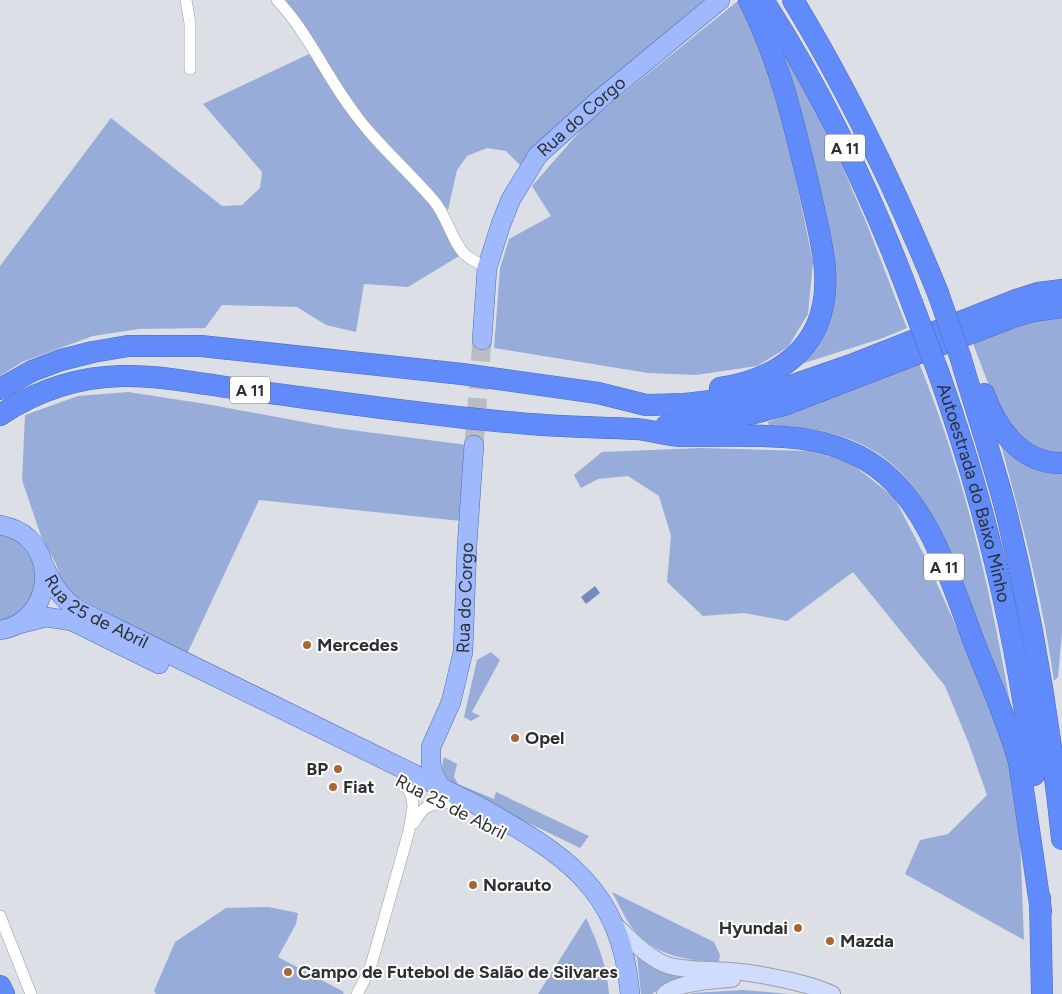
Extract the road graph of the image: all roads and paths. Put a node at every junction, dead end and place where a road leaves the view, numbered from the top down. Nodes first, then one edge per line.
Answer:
1 (186, 0) edge
2 (277, 0) edge
3 (720, 0) edge
4 (749, 0) edge
5 (763, 0) edge
6 (793, 0) edge
7 (190, 69) dead end
8 (487, 268) junction
9 (1062, 290) edge
10 (1062, 307) edge
11 (482, 340) tunnel mouth
12 (961, 359) junction
13 (0, 389) edge
14 (598, 393) junction
15 (0, 415) edge
16 (646, 430) junction
17 (474, 445) tunnel mouth
18 (1062, 462) edge
19 (0, 525) edge
20 (44, 566) junction
21 (18, 624) junction
22 (0, 630) edge
23 (431, 747) junction
24 (395, 765) junction
25 (405, 783) junction
26 (443, 795) junction
27 (409, 831) junction
28 (1062, 839) edge
29 (1041, 911) junction
30 (0, 916) edge
31 (614, 925) junction
32 (765, 976) junction
33 (0, 986) edge
34 (4, 994) edge
35 (31, 994) edge
36 (357, 994) edge
37 (618, 994) edge
38 (630, 994) edge
39 (665, 994) edge
40 (832, 994) edge
41 (1042, 994) edge

1 - 7 street
2 - 8 street
3 - 8 main road, Rua do Corgo
4 - 14 highway
5 - 29 highway, Autoestrada do Baixo Minho / A 11, bridge
6 - 12 highway, Autoestrada do Baixo Minho / A 11, bridge
8 - 11 main road, Rua do Corgo
9 - 14 highway
10 - 16 highway, A 11
12 - 18 highway, A 11
12 - 28 highway, Autoestrada do Baixo Minho / A 11
13 - 14 highway
15 - 16 highway, A 11
16 - 29 highway, A 11
17 - 23 main road, Rua do Corgo
19 - 20 main road, Rua 25 de Abril
20 - 21 main road
20 - 24 main road, Rua 25 de Abril
21 - 22 main road, Rua 25 de Abril
21 - 25 main road, Rua 25 de Abril
23 - 24 main road, Rua do Corgo
23 - 26 main road, Rua do Corgo
24 - 26 main road, Rua 25 de Abril
25 - 26 main road, Rua 25 de Abril
25 - 27 street
26 - 27 street
26 - 31 main road, Rua 25 de Abril
26 - 37 main road, Rua 25 de Abril
27 - 36 street
29 - 41 highway, Autoestrada do Baixo Minho / A 11
30 - 35 street
31 - 32 main road, Rua 25 de Abril
31 - 38 main road, Rua 25 de Abril
32 - 39 main road, Rua 25 de Abril
32 - 40 main road, Rua 25 de Abril
33 - 34 highway

